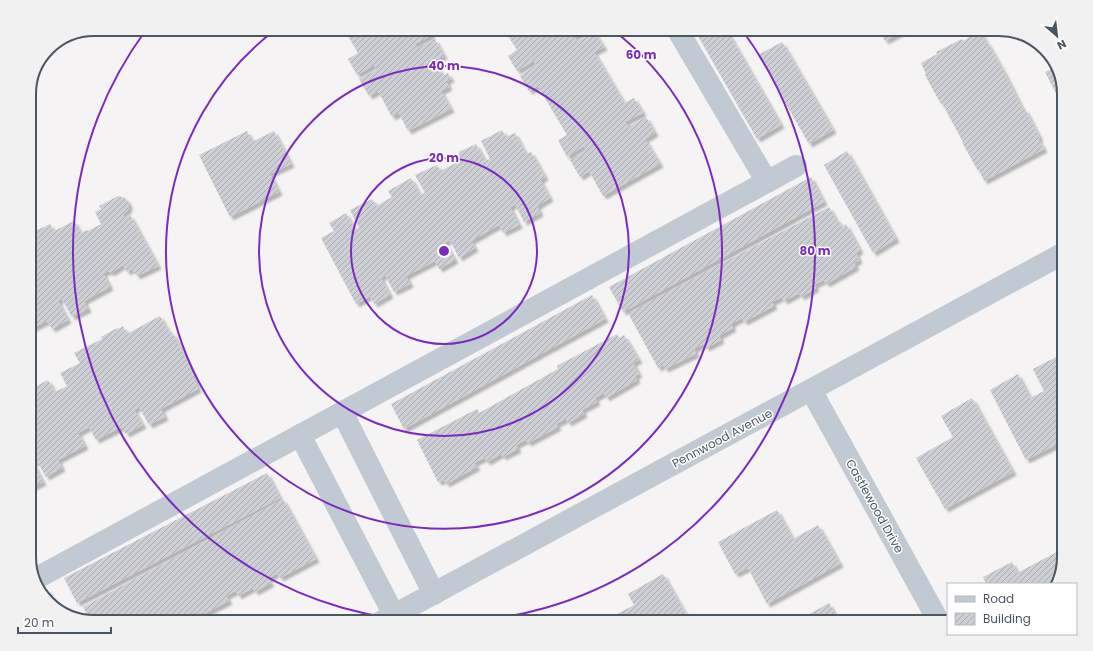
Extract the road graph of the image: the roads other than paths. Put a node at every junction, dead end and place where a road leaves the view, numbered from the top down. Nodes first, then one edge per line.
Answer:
1 (681, 36) edge
2 (796, 166) dead end
3 (767, 182) junction
4 (1057, 257) edge
5 (811, 390) junction
6 (342, 412) junction
7 (300, 435) junction
8 (39, 577) edge
9 (434, 594) junction
10 (386, 615) edge
11 (393, 615) edge
12 (936, 615) edge

1 - 3 street
2 - 3 street
3 - 6 street
4 - 5 street, Pennwood Avenue
5 - 9 street, Pennwood Avenue
5 - 12 street, Castlewood Drive
6 - 7 street
6 - 9 street
7 - 8 street
7 - 10 street
9 - 11 street, Pennwood Avenue

